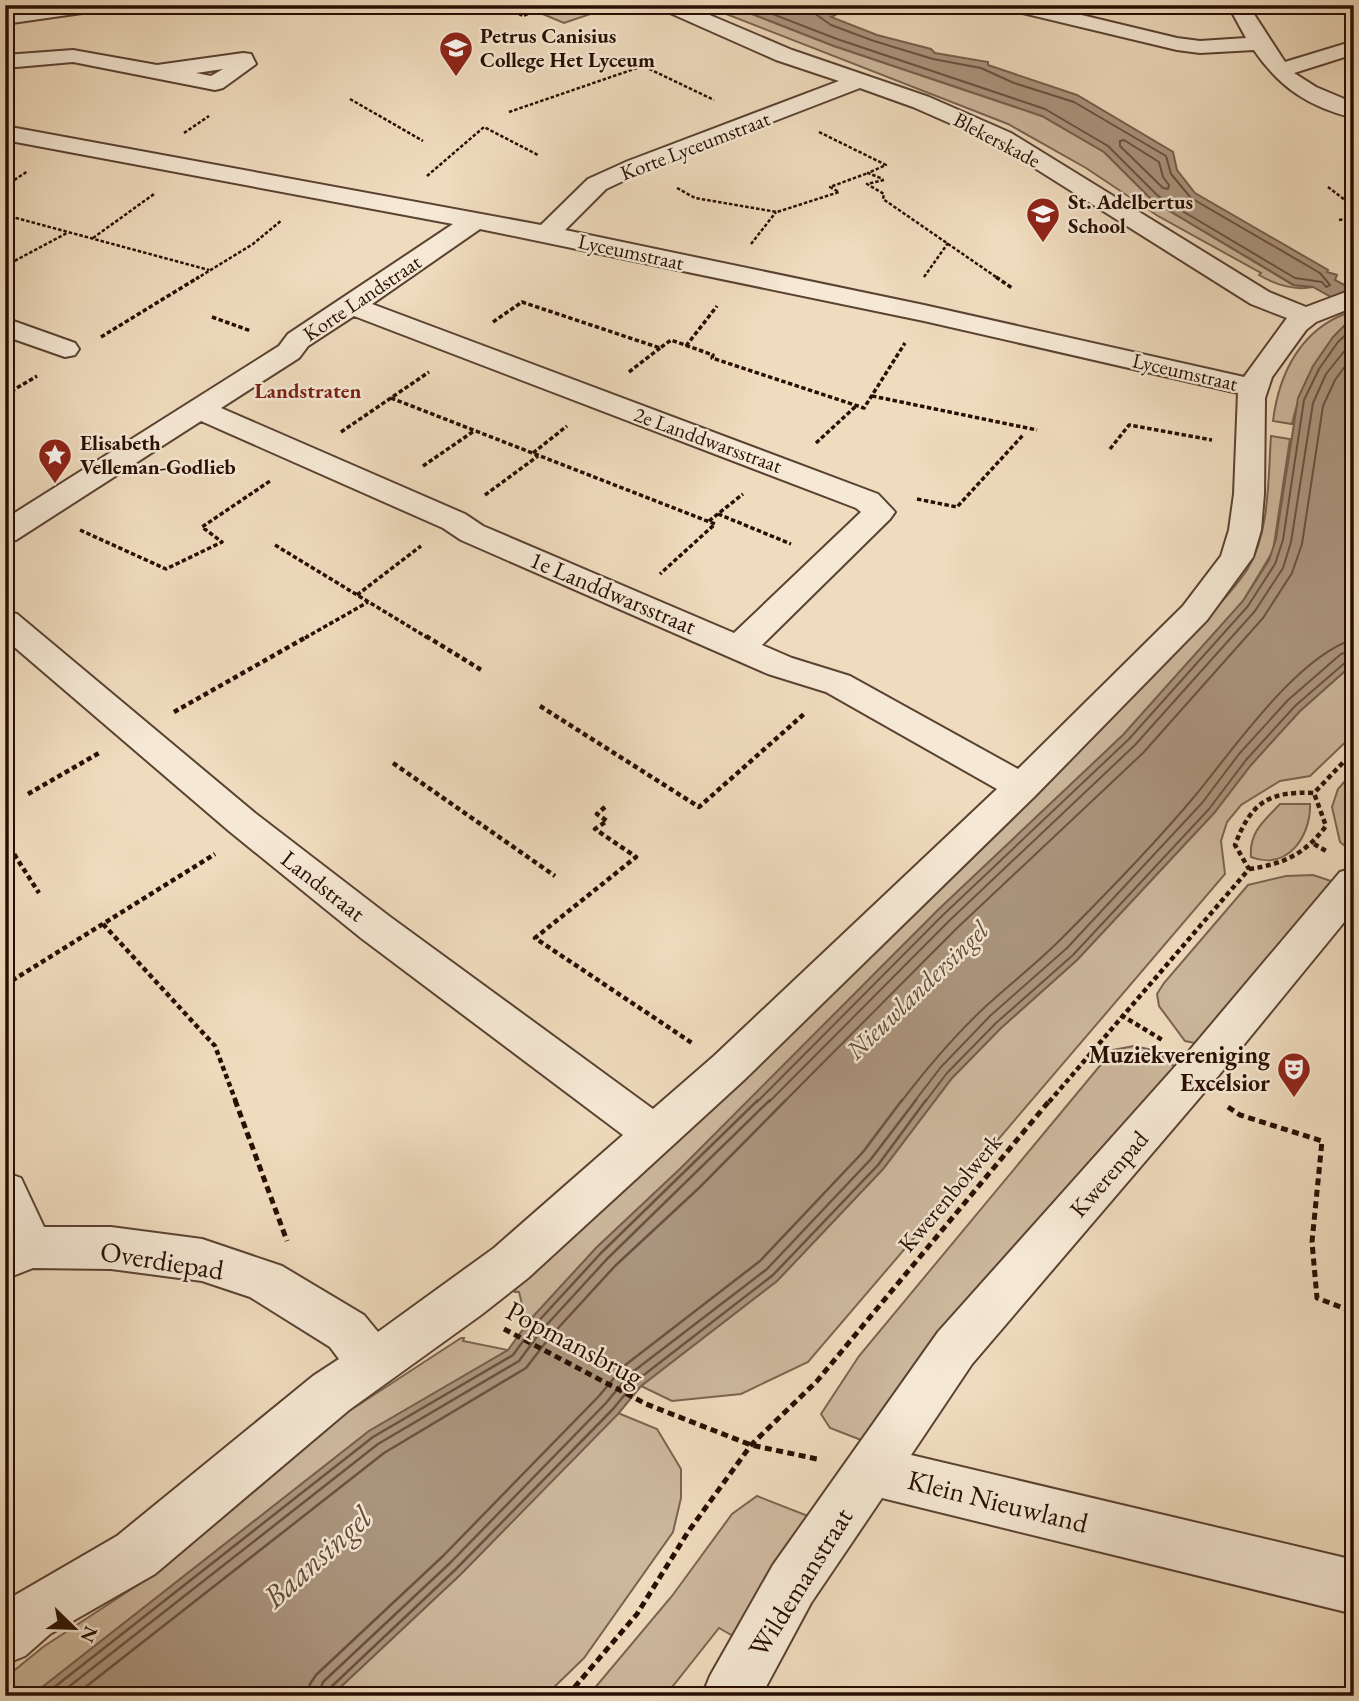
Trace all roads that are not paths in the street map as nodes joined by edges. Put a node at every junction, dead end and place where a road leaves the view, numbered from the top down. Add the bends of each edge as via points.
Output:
1 (96, 5) edge
2 (668, 5) edge
3 (1013, 5) edge
4 (1238, 5) edge
5 (5, 18) edge
6 (1261, 43) junction
7 (1354, 47) edge
8 (5, 62) edge
9 (1282, 70) junction
10 (157, 72) dead end
11 (859, 81) junction
12 (1354, 111) edge
13 (5, 133) edge
14 (473, 222) junction
15 (547, 234) junction
16 (1354, 297) edge
17 (352, 306) junction
18 (1315, 312) junction
19 (5, 326) edge
20 (65, 349) dead end
21 (1254, 387) junction
22 (199, 409) junction
23 (5, 533) edge
24 (5, 621) edge
25 (740, 647) junction
26 (1023, 787) junction
27 (1354, 883) edge
28 (654, 1134) junction
29 (5, 1192) edge
30 (18, 1253) edge
31 (373, 1364) junction
32 (873, 1471) junction
33 (1354, 1587) edge
34 (5, 1636) edge
35 (730, 1696) edge

1 - 5 street
2 - 11 street, Blekerskade via 784,55
3 - 6 street via 1177,44
4 - 6 street
6 - 9 street
7 - 9 street
8 - 10 street via 73,56
9 - 12 street via 1297,86
11 - 15 street, Korte Lyceumstraat via 597,184
11 - 18 street, Blekerskade via 1003,138 1260,298
13 - 14 street, Lyceumstraat
14 - 15 street, Lyceumstraat
14 - 17 street, Korte Landstraat
15 - 21 street, Lyceumstraat
16 - 18 street
17 - 22 street, Korte Landstraat
17 - 25 street, 2e Landdwarsstraat via 867,500 879,512
18 - 21 street via 1296,324
19 - 20 street
21 - 26 street via 1249,494 1237,557 1195,614
22 - 23 street, Korte Landstraat
22 - 25 street, 1e Landdwarsstraat via 472,533
24 - 28 street, Landstraat via 253,831
25 - 26 street, 1e Landdwarsstraat via 780,666 838,684
26 - 28 street via 729,1069
27 - 32 street, Kwerenpad via 1191,1079 955,1348
28 - 31 street via 511,1263 482,1314
29 - 30 street
30 - 31 street, Overdiepad via 111,1248 202,1260 265,1281 347,1331
31 - 34 street via 331,1393 136,1555 31,1615
32 - 33 street, Klein Nieuwland
32 - 35 street, Wildemanstraat via 792,1584

